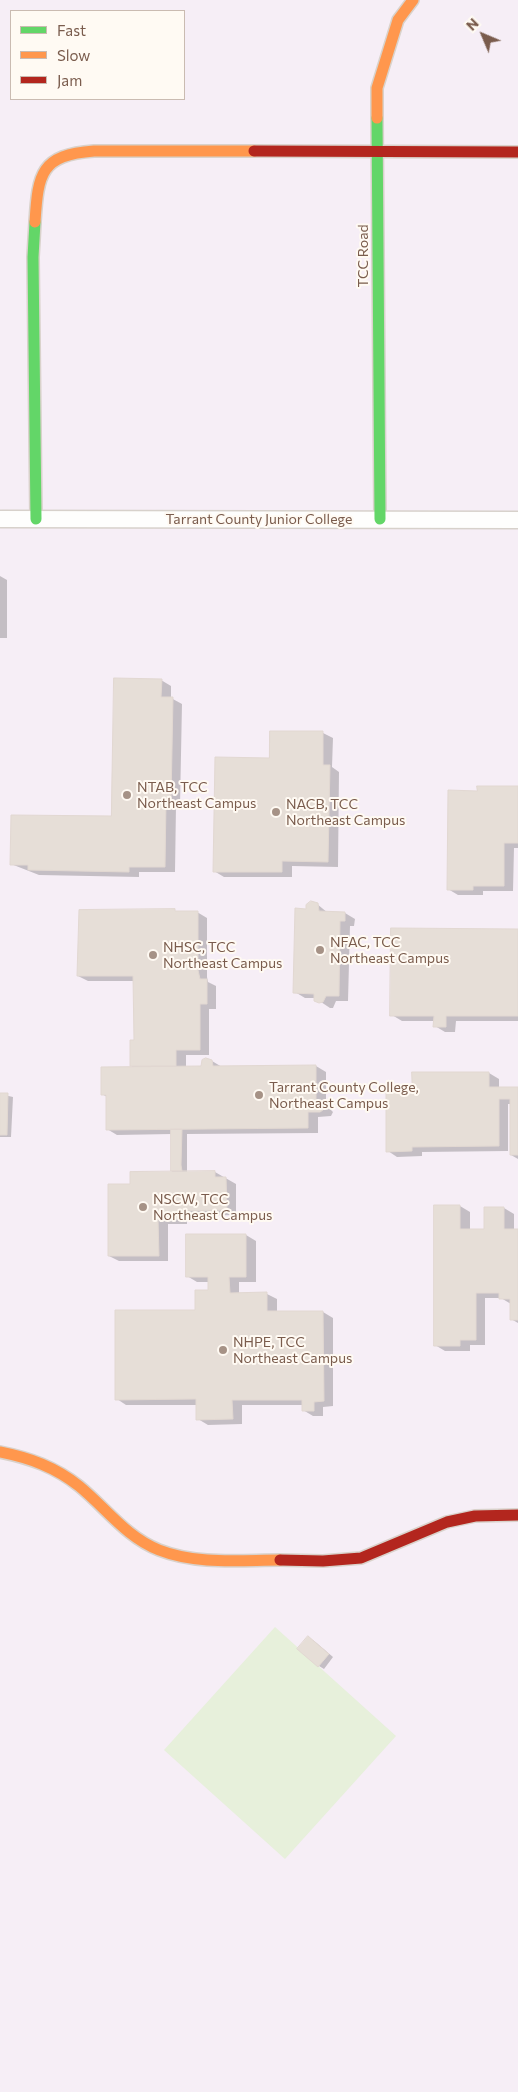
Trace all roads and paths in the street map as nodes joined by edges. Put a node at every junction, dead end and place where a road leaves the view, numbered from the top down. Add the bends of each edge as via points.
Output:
1 (413, 0) edge
2 (378, 152) junction
3 (518, 152) edge
4 (0, 519) edge
5 (36, 519) junction
6 (380, 519) junction
7 (518, 520) edge
8 (0, 1452) edge
9 (518, 1515) edge

1 - 2 street, TCC Road via 398,20 381,70 377,88
2 - 3 street
2 - 5 street via 94,151 68,153 47,166 37,190 33,257
2 - 6 street, TCC Road
4 - 5 street, Tarrant County Junior College
5 - 6 street, Tarrant County Junior College
6 - 7 street, Tarrant County Junior College
8 - 9 street via 27,1457 58,1471 80,1487 128,1533 158,1550 191,1559 347,1560 361,1558 447,1522 475,1516

